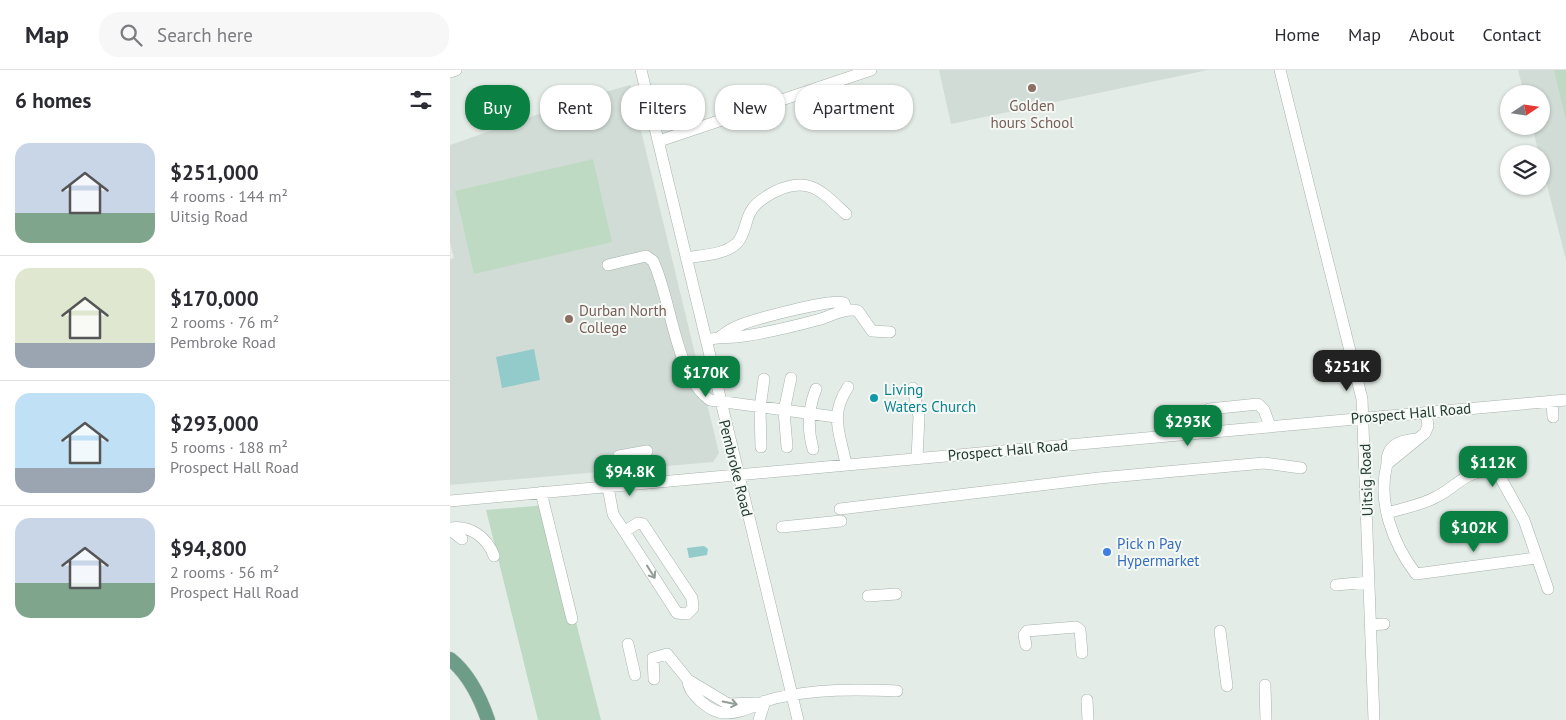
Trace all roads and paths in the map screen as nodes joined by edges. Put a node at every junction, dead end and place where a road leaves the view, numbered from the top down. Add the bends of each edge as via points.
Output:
1 (456, 70) edge
2 (641, 70) edge
3 (871, 70) edge
4 (1280, 70) edge
5 (450, 72) edge
6 (659, 141) junction
7 (846, 214) dead end
8 (686, 258) junction
9 (608, 265) dead end
10 (890, 332) dead end
11 (706, 340) junction
12 (791, 378) dead end
13 (764, 379) dead end
14 (848, 387) dead end
15 (913, 388) dead end
16 (816, 389) dead end
17 (1566, 400) edge
18 (1552, 401) junction
19 (720, 402) junction
20 (760, 408) junction
21 (784, 410) junction
22 (1426, 412) junction
23 (809, 414) junction
24 (1554, 416) dead end
25 (836, 417) junction
26 (1364, 418) junction
27 (1270, 426) junction
28 (1196, 433) junction
29 (787, 447) dead end
30 (761, 448) dead end
31 (813, 449) dead end
32 (647, 451) dead end
33 (917, 458) junction
34 (846, 464) junction
35 (1301, 468) dead end
36 (737, 474) junction
37 (621, 485) junction
38 (608, 487) junction
39 (541, 492) junction
40 (450, 501) edge
41 (1388, 513) junction
42 (782, 527) dead end
43 (450, 529) edge
44 (625, 531) junction
45 (462, 540) dead end
46 (494, 556) dead end
47 (1536, 558) junction
48 (1369, 582) junction
49 (1336, 585) dead end
50 (1548, 588) dead end
51 (896, 594) dead end
52 (868, 596) dead end
53 (572, 619) dead end
54 (1384, 624) dead end
55 (1370, 625) junction
56 (1220, 631) dead end
57 (628, 644) dead end
58 (1026, 645) dead end
59 (1082, 653) dead end
60 (653, 658) junction
61 (450, 659) edge
62 (631, 660) junction
63 (635, 675) dead end
64 (654, 679) dead end
65 (1265, 685) dead end
66 (1227, 686) dead end
67 (897, 691) dead end
68 (792, 695) junction
69 (1087, 700) dead end
70 (761, 702) junction
71 (488, 720) edge
72 (759, 720) edge
73 (798, 720) edge
74 (1088, 720) edge
75 (1266, 720) edge
76 (1374, 720) edge

1 - 5 street
2 - 6 street, Pembroke Road
3 - 6 street
4 - 26 street, Uitsig Road via 1362,399
6 - 8 street, Pembroke Road
7 - 8 street via 812,186 796,184 758,202 732,247
8 - 11 street, Pembroke Road
9 - 19 street via 646,256 653,261 692,378 706,398
10 - 11 street via 872,331 858,311 846,309 835,316 769,331
11 - 19 street, Pembroke Road
12 - 21 street
13 - 20 street
14 - 25 street
15 - 33 street via 919,417
16 - 23 street
17 - 18 street, Prospect Hall Road
18 - 22 street, Prospect Hall Road
18 - 24 street
19 - 20 street
19 - 36 street, Pembroke Road
20 - 21 street
20 - 30 street
21 - 23 street
21 - 29 street
22 - 26 street, Prospect Hall Road
22 - 41 street via 1428,426 1425,433 1387,464
23 - 25 street
23 - 31 street
25 - 34 street
26 - 27 street, Prospect Hall Road
26 - 48 street, Uitsig Road
27 - 28 street, Prospect Hall Road
27 - 28 street via 1258,404 1206,410
28 - 33 street, Prospect Hall Road
32 - 37 street via 619,456
33 - 34 street, Prospect Hall Road
34 - 36 street, Prospect Hall Road
35 - 42 street via 1264,463 1099,478 840,515
36 - 37 street, Prospect Hall Road
36 - 68 street, Pembroke Road
37 - 38 street, Prospect Hall Road
38 - 39 street, Prospect Hall Road
38 - 44 street via 610,506
39 - 40 street, Prospect Hall Road
39 - 53 street
41 - 47 street via 1396,542 1416,574
41 - 47 street via 1436,498 1468,476 1495,474 1504,481 1524,520
43 - 45 street
43 - 46 street via 461,527 474,531
44 -> 44 street via 677,613 687,614 693,608 692,598 643,524
47 - 50 street
48 - 49 street
48 - 55 street, Uitsig Road
51 - 52 street
54 - 55 street
55 - 76 street, Uitsig Road
56 - 66 street
57 - 62 street
58 - 59 street via 1024,635 1027,631 1052,633 1074,626 1079,628
60 - 62 street
60 - 64 street
60 - 70 street via 667,654 706,696 728,704
61 - 71 main road via 476,690
62 - 63 street
65 - 75 street
67 - 68 street via 856,689
68 - 70 street
68 - 73 street, Pembroke Road
69 - 74 street
70 - 72 street

